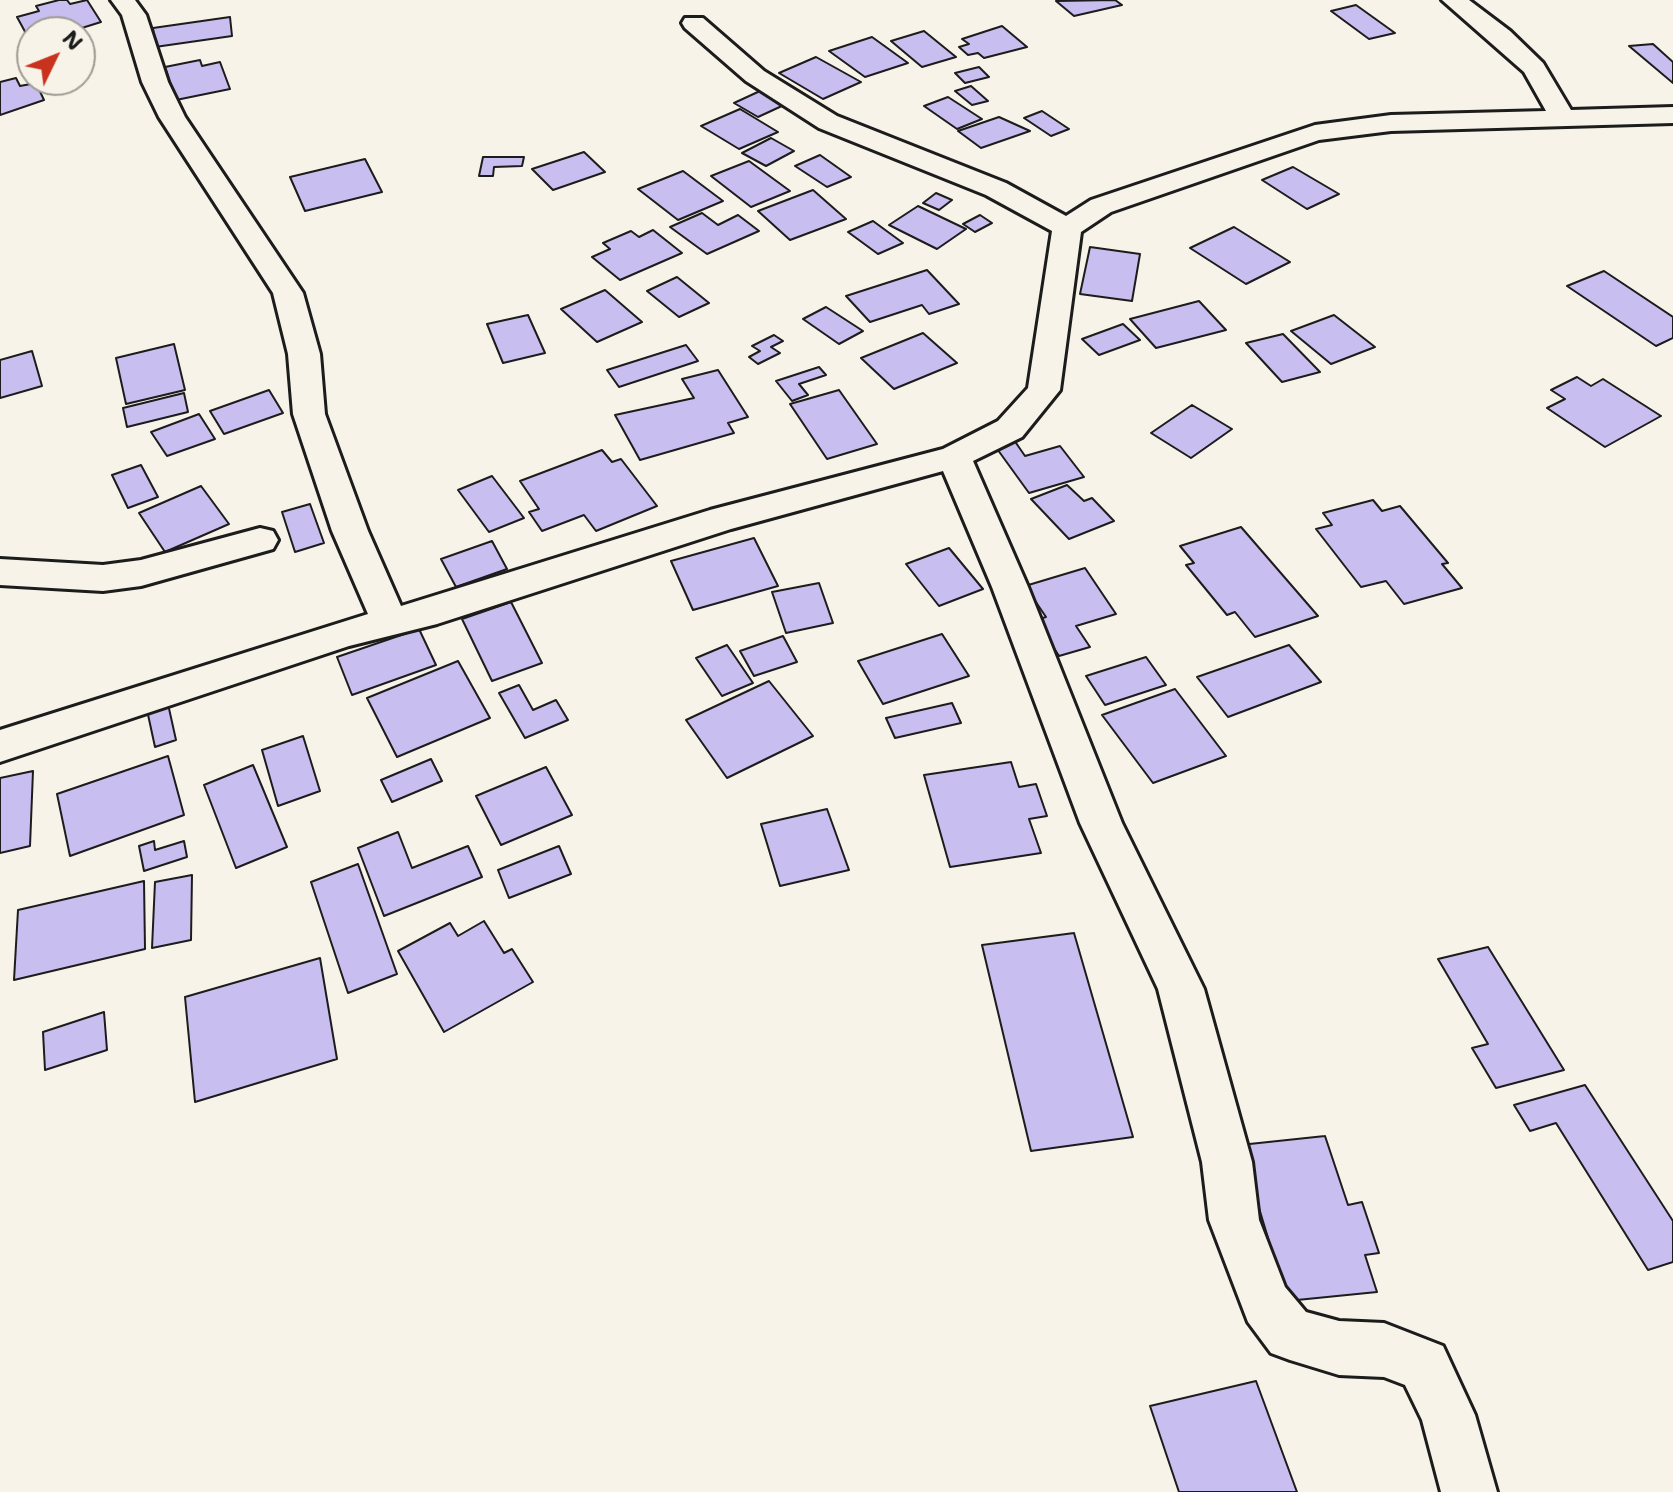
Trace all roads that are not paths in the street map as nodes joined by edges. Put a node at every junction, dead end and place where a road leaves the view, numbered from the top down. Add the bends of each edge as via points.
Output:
1 (123, 0) edge
2 (1454, 0) edge
3 (694, 23) dead end
4 (1673, 115) edge
5 (1564, 120) junction
6 (1067, 228) junction
7 (954, 457) junction
8 (260, 540) dead end
9 (0, 572) edge
10 (390, 622) junction
11 (0, 746) edge
12 (1469, 1492) edge

1 - 10 street via 134,15 172,117 288,293 302,340 309,414 350,531
2 - 5 street via 1534,68
3 - 6 street via 755,76 828,122 996,189
4 - 5 street
5 - 6 street via 1405,122 1315,133 1101,206
6 - 7 street via 1044,390 1010,429
7 - 10 street via 722,519
7 - 12 street via 1101,823 1181,989 1227,1162 1234,1220 1266,1304 1290,1334 1339,1348 1384,1350 1424,1365 1448,1415
8 - 9 street via 141,573 103,578
10 - 11 street

